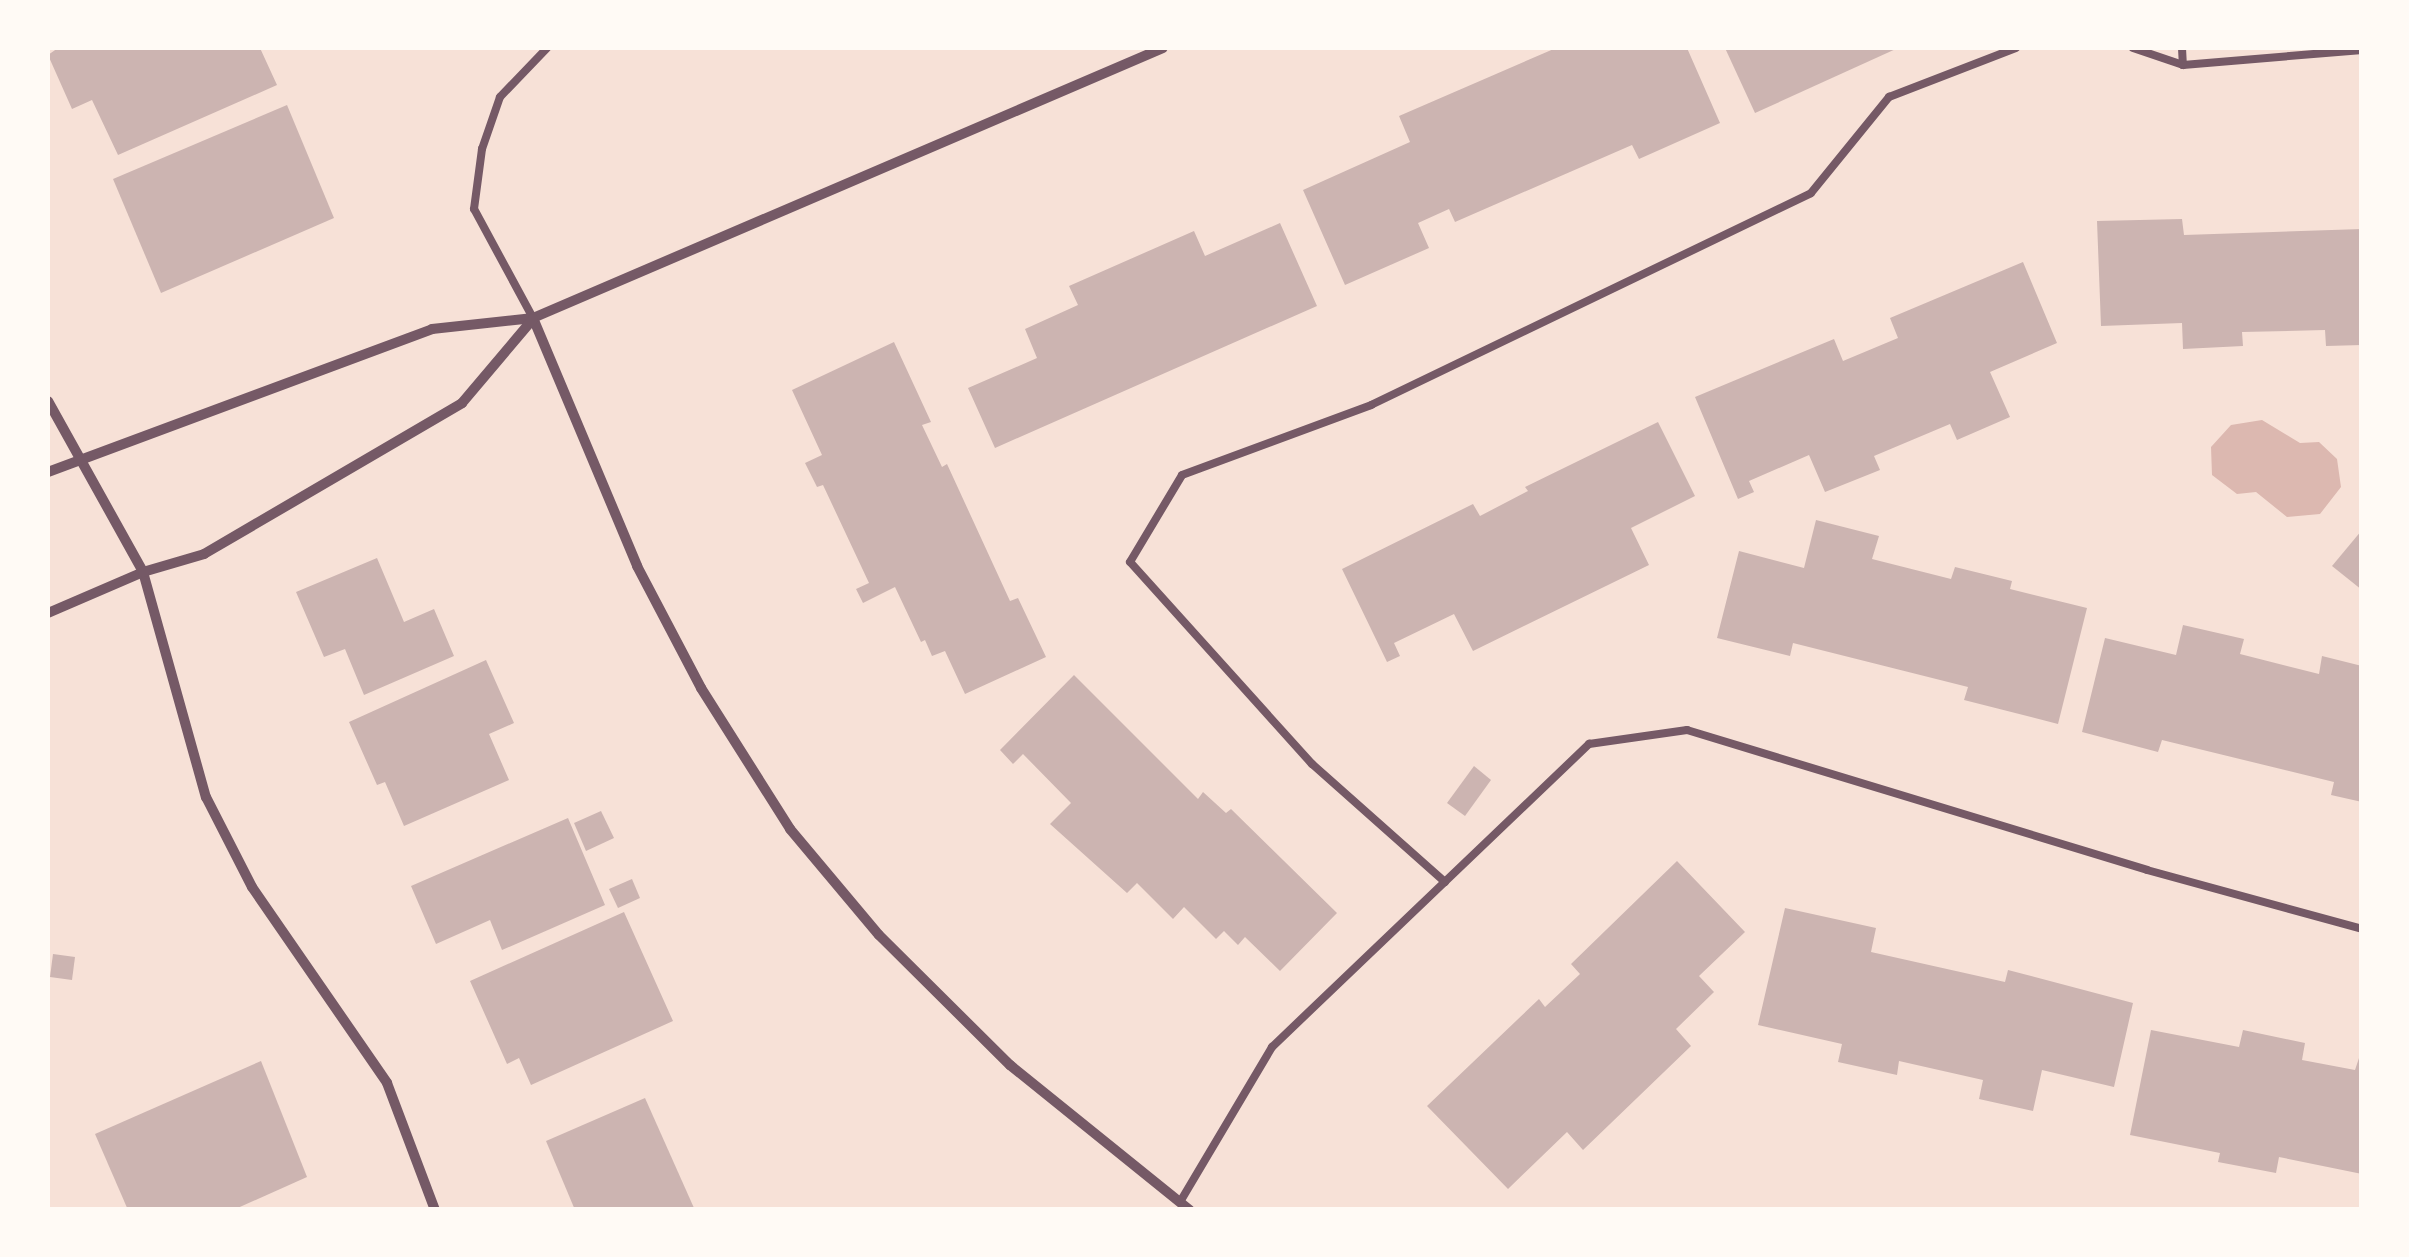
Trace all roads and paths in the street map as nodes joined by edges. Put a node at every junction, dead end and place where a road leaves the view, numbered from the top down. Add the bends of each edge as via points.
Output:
1 (547, 48) edge
2 (1163, 48) edge
3 (2016, 48) edge
4 (2133, 48) edge
5 (2182, 48) edge
6 (2362, 50) edge
7 (2183, 64) junction
8 (534, 318) junction
9 (48, 401) edge
10 (78, 459) junction
11 (48, 472) edge
12 (143, 572) junction
13 (48, 613) edge
14 (1445, 882) junction
15 (2362, 930) edge
16 (1182, 1207) edge
17 (435, 1210) edge

1 - 8 lane via 500,96 482,150 474,209
2 - 8 street
3 - 14 lane via 1888,97 1811,194 1371,405 1182,475 1130,562 1312,764
4 - 7 lane
5 - 7 lane
6 - 7 lane
8 - 10 street via 432,329
8 - 12 street via 462,403 204,554
8 - 16 street via 637,566 701,688 790,829 879,934 1010,1065
9 - 10 street
10 - 11 street
10 - 12 street
12 - 13 street
12 - 17 street via 206,797 252,887 388,1083
14 - 15 lane via 1590,744 1687,730
14 - 16 lane via 1272,1047

